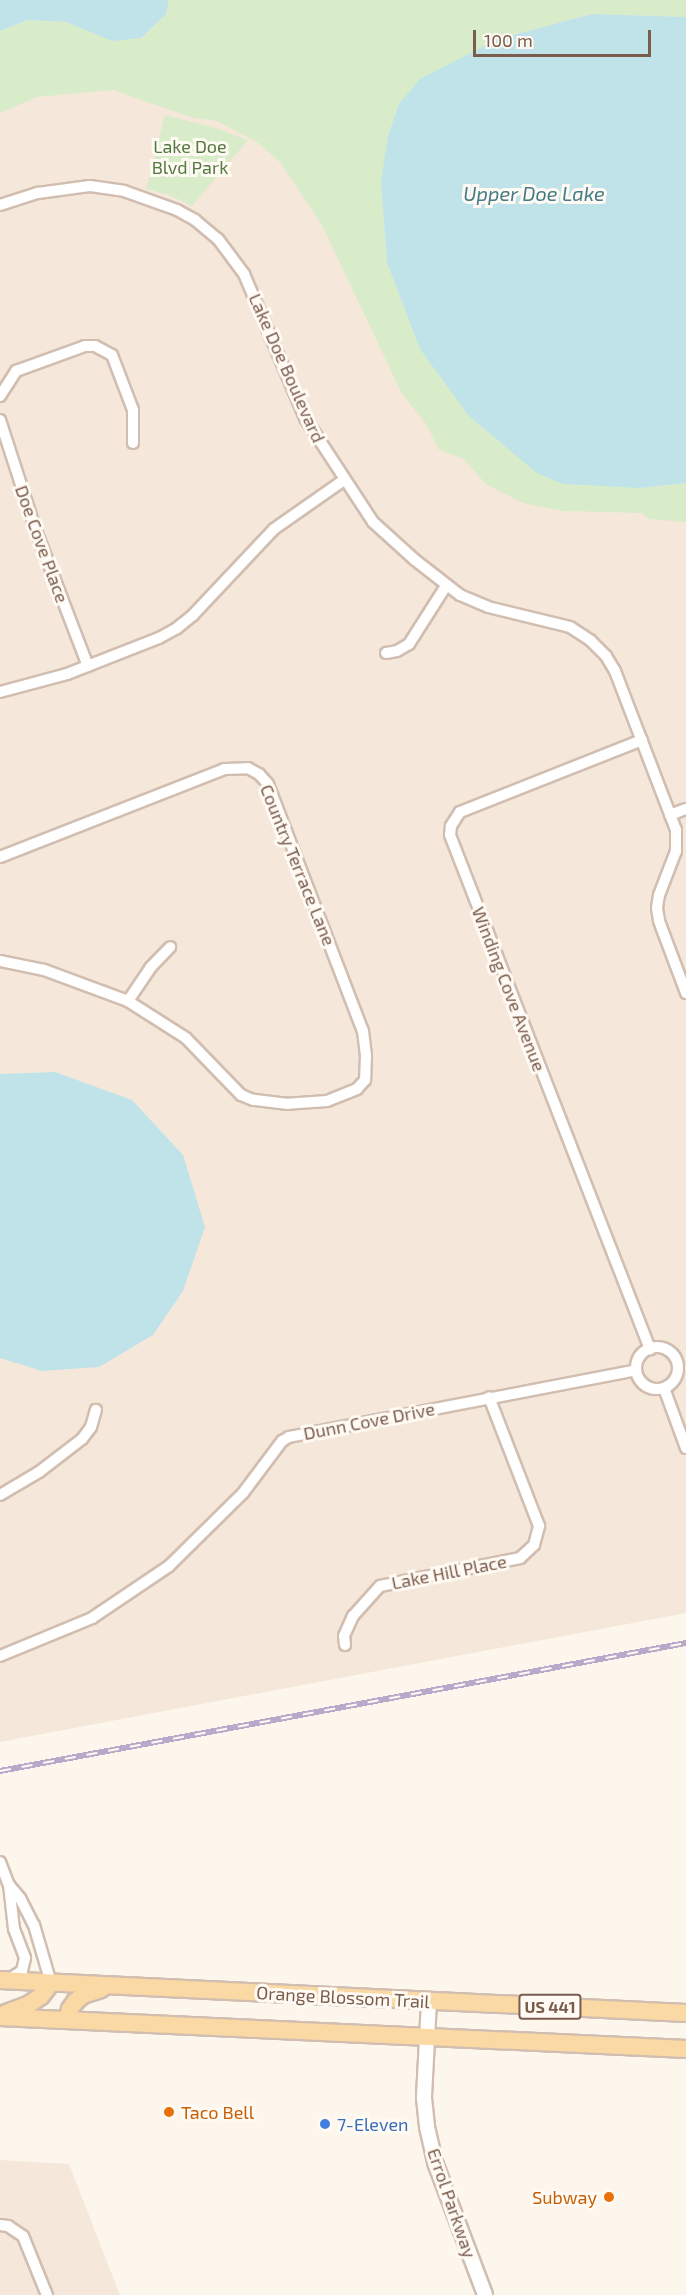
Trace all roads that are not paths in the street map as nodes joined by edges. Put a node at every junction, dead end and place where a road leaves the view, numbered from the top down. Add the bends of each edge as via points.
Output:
1 (0, 205) edge
2 (0, 396) edge
3 (0, 420) edge
4 (133, 443) dead end
5 (344, 480) junction
6 (446, 586) junction
7 (386, 652) dead end
8 (88, 666) junction
9 (0, 692) edge
10 (642, 740) junction
11 (686, 808) edge
12 (670, 814) junction
13 (0, 857) edge
14 (170, 947) dead end
15 (0, 961) edge
16 (686, 993) edge
17 (128, 1001) junction
18 (650, 1349) junction
19 (681, 1363) edge
20 (636, 1370) junction
21 (664, 1388) junction
22 (489, 1397) junction
23 (96, 1410) dead end
24 (686, 1448) edge
25 (0, 1495) edge
26 (345, 1645) dead end
27 (0, 1656) edge
28 (0, 1862) edge
29 (9, 1885) junction
30 (3, 1980) edge
31 (51, 1983) junction
32 (111, 1986) junction
33 (429, 2001) junction
34 (686, 2013) edge
35 (0, 2016) edge
36 (67, 2020) junction
37 (428, 2037) junction
38 (686, 2049) edge
39 (0, 2225) edge
40 (47, 2295) edge
41 (485, 2295) edge

1 - 5 street, Lake Doe Boulevard via 38,193 90,186 124,191 195,220 218,239 244,274 305,418
2 - 4 street via 16,371 85,346 96,346 112,356 132,410
3 - 8 street, Doe Cove Place via 35,528
5 - 6 street, Lake Doe Boulevard via 373,522
5 - 8 street via 274,529 194,615 177,628
6 - 7 street via 409,644
6 - 10 street, Lake Doe Boulevard via 488,607 562,623 590,640 615,671
8 - 9 street
10 - 12 street, Lake Doe Boulevard
10 - 18 street, Winding Cove Avenue via 460,812 451,825 450,835
11 - 12 street
12 - 16 street, Lake Doe Boulevard via 676,830 676,851 657,908
13 - 17 street, Country Terrace Lane via 224,768 248,768 268,784 363,1031 366,1063 362,1085 318,1102 253,1100 241,1095 186,1038
14 - 17 street
15 - 17 street via 44,970
18 - 19 street via 663,1349
18 - 20 street via 639,1357
19 - 21 street via 674,1381
20 - 21 street via 646,1386
20 - 22 street, Dunn Cove Drive
21 - 24 street
22 - 26 street, Lake Hill Place via 539,1526 534,1545 520,1558 380,1586 353,1616 344,1635
22 - 27 street, Dunn Cove Drive via 289,1437 243,1493 169,1566 92,1618
23 - 25 street via 92,1427 82,1439 39,1472
28 - 29 street
29 - 30 street via 12,1919 26,1966 16,1977
29 - 31 street via 34,1925
30 - 31 main road, Orange Blossom Trail / US 441
31 - 32 main road, Orange Blossom Trail / US 441
31 - 35 main road via 28,2005
32 - 33 main road, Orange Blossom Trail / US 441
32 - 36 main road via 83,1995 70,2009
33 - 34 main road, Orange Blossom Trail / US 441
33 - 37 street, Errol Parkway
35 - 36 main road, Orange Blossom Trail / US 441
36 - 37 main road, Orange Blossom Trail / US 441
37 - 38 main road, Orange Blossom Trail / US 441
37 - 41 street, Errol Parkway via 424,2098 427,2127 436,2165
39 - 40 street via 23,2236

